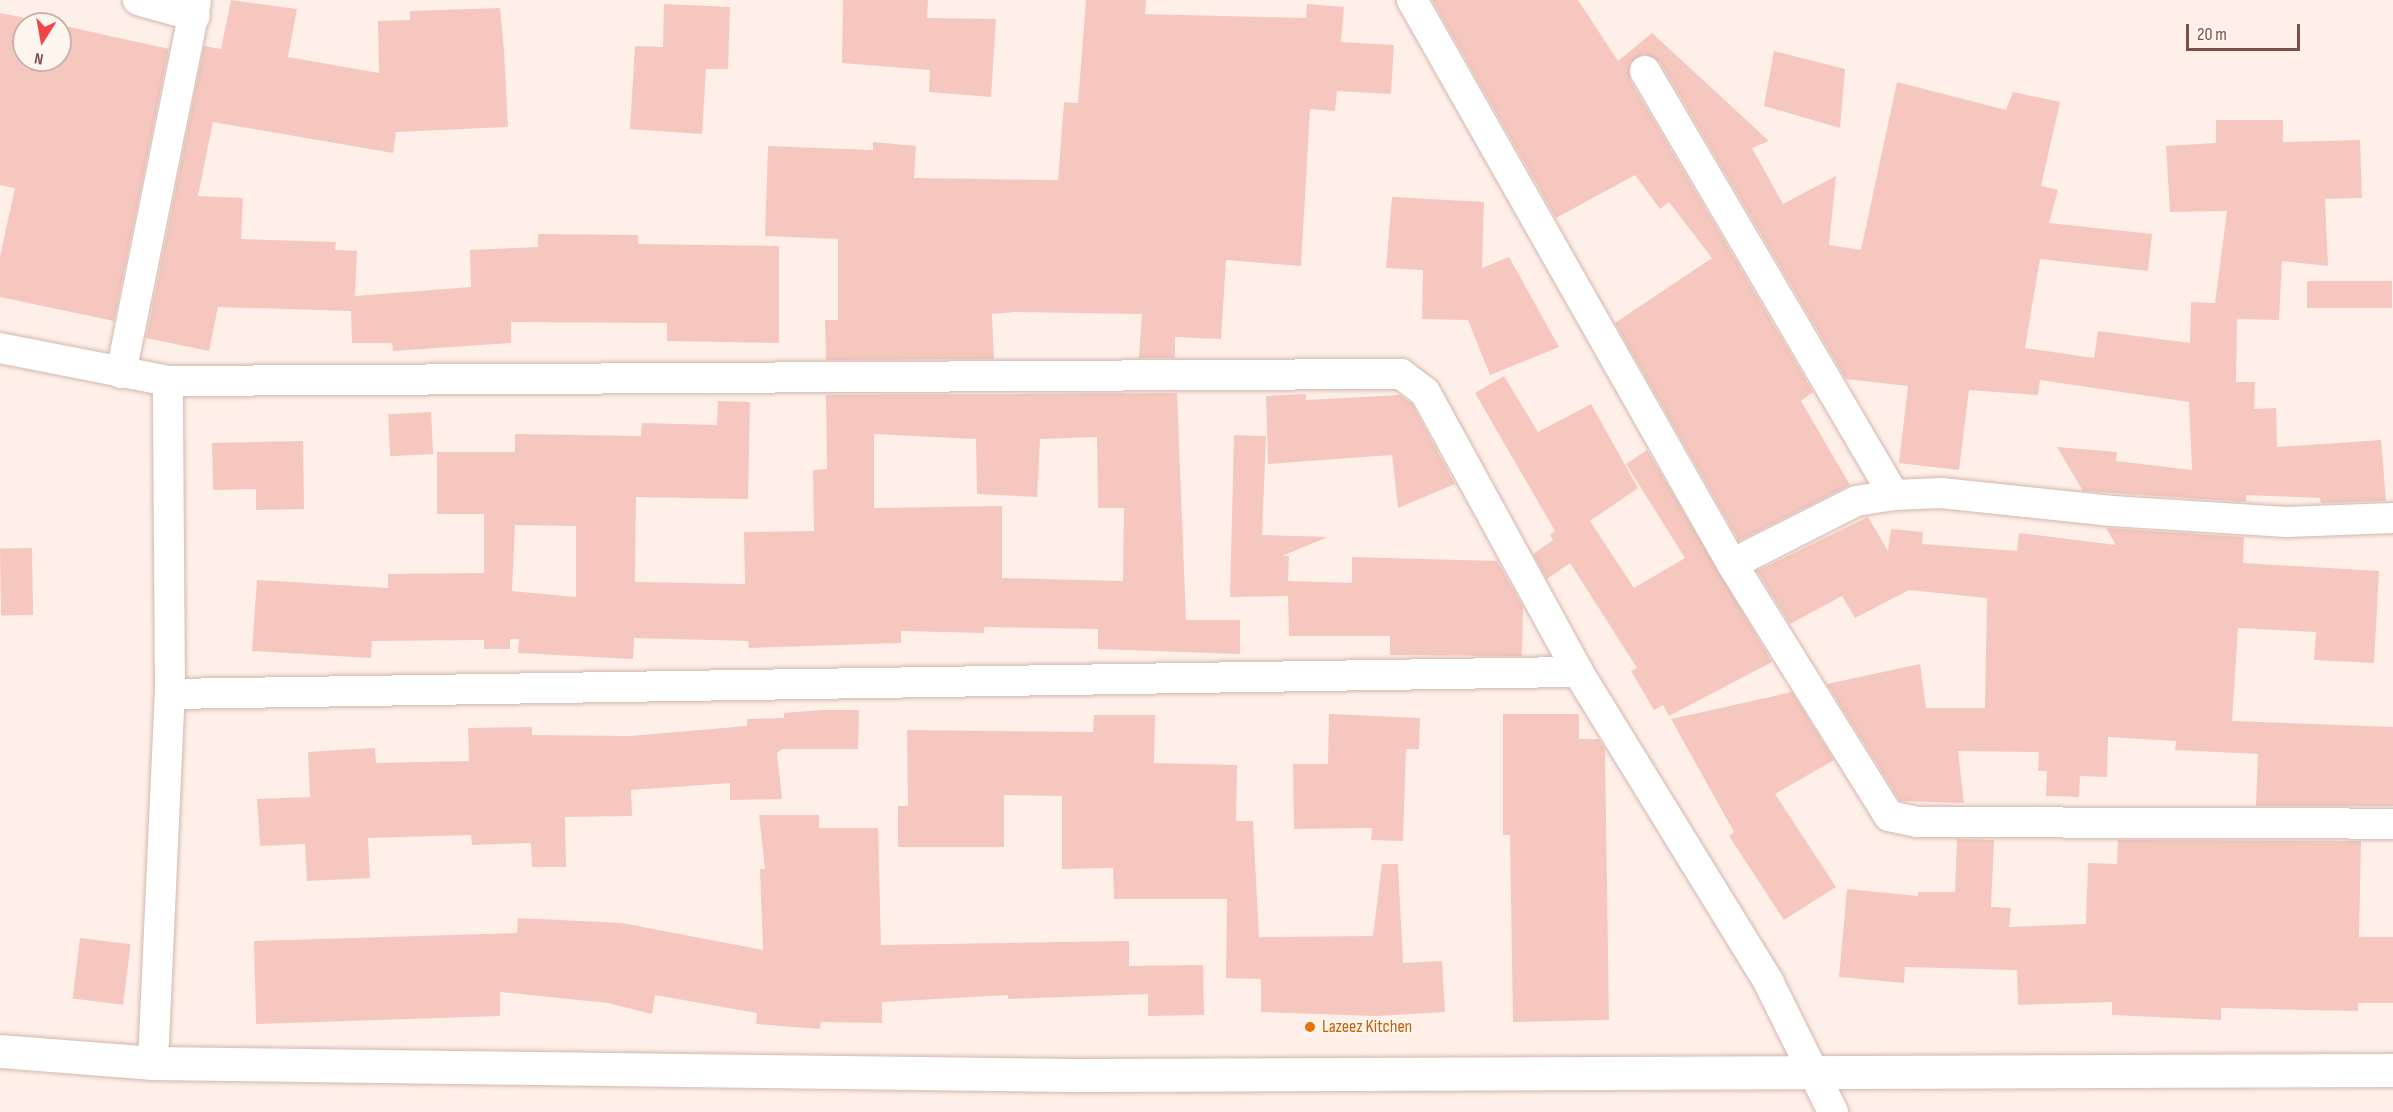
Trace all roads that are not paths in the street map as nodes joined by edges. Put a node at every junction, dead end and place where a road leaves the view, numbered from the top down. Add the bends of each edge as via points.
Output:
1 (138, 0) edge
2 (1412, 0) edge
3 (195, 8) edge
4 (1645, 71) dead end
5 (0, 348) edge
6 (120, 373) junction
7 (168, 381) junction
8 (1894, 495) junction
9 (2393, 518) edge
10 (1732, 564) junction
11 (1578, 672) junction
12 (170, 694) junction
13 (2393, 824) edge
14 (0, 1051) edge
15 (153, 1063) junction
16 (2393, 1070) edge
17 (1815, 1073) junction
18 (1833, 1112) edge

1 - 3 street
2 - 10 street
3 - 6 street
4 - 8 street
5 - 6 street
6 - 7 street
7 - 11 street via 1401,374 1425,393
7 - 12 street
8 - 9 street via 1941,493 2112,511 2287,522
8 - 10 street via 1856,501
10 - 13 street via 1889,816 1917,822
11 - 12 street
11 - 17 street via 1769,983
12 - 15 street
14 - 15 street
15 - 17 street via 1074,1075
16 - 17 street
17 - 18 street

